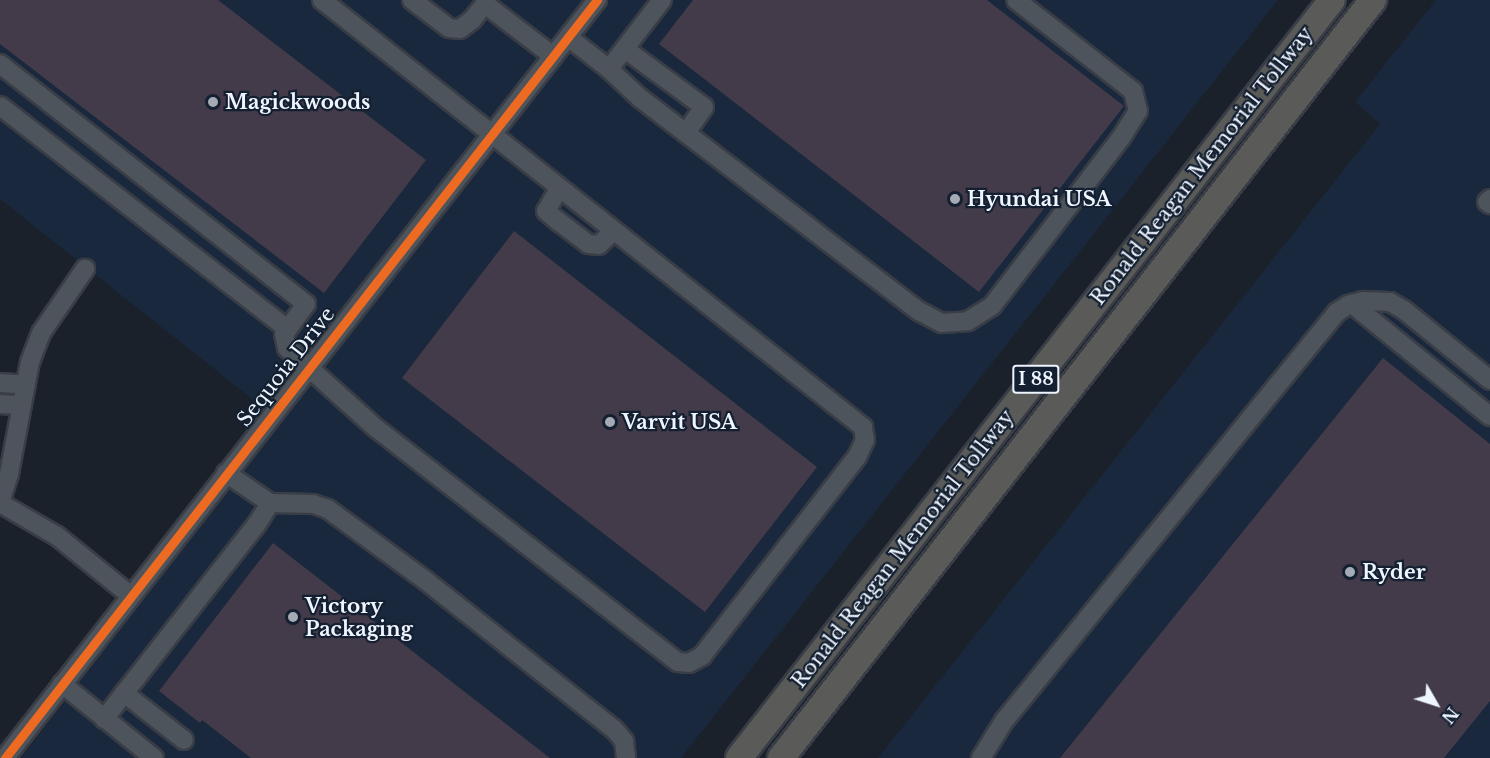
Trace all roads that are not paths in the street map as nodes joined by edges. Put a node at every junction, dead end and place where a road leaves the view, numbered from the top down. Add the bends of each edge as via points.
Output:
1 (322, 0) edge
2 (411, 0) edge
3 (597, 0) edge
4 (662, 0) edge
5 (1016, 0) edge
6 (1332, 0) edge
7 (1373, 0) edge
8 (487, 2) edge
9 (568, 37) junction
10 (625, 49) junction
11 (553, 56) junction
12 (0, 64) edge
13 (609, 69) junction
14 (0, 106) edge
15 (68, 118) junction
16 (492, 133) junction
17 (686, 133) junction
18 (49, 144) junction
19 (559, 188) junction
20 (186, 209) junction
21 (613, 231) junction
22 (166, 235) junction
23 (85, 268) dead end
24 (1352, 304) junction
25 (286, 329) junction
26 (309, 367) junction
27 (1490, 380) edge
28 (0, 383) edge
29 (26, 385) junction
30 (0, 404) edge
31 (22, 405) junction
32 (1490, 416) edge
33 (226, 473) junction
34 (0, 503) edge
35 (270, 503) junction
36 (131, 596) junction
37 (62, 684) junction
38 (124, 693) junction
39 (104, 719) junction
40 (184, 740) dead end
41 (5, 758) edge
42 (154, 758) edge
43 (626, 758) edge
44 (739, 758) edge
45 (781, 758) edge
46 (981, 758) edge

1 - 16 street
2 - 8 street via 449,28 460,28 472,20
3 - 9 street, Sequoia Drive
4 - 10 street
5 - 17 street via 1133,91 1138,111 992,306 969,321 942,323 919,311
6 - 44 highway, Ronald Reagan Memorial Tollway / I 88
7 - 45 highway, Ronald Reagan Memorial Tollway / I 88
8 - 11 street
9 - 11 street, Sequoia Drive
9 - 13 street
10 - 13 street
10 - 17 street via 704,107
11 - 16 street, Sequoia Drive
12 - 15 street
13 - 17 street
14 - 18 street
15 - 18 street
15 - 20 street
16 - 19 street
16 - 26 street, Sequoia Drive
18 - 22 street
19 - 21 street
19 - 21 street via 546,211 558,221 588,244 599,245
20 - 22 street
20 - 25 street via 306,304
21 - 26 street via 863,427 865,440 857,457 702,656 689,663 678,662 667,654 444,481 376,428
22 - 25 street
23 - 29 street via 41,333
24 - 27 street via 1390,302
24 - 32 street
24 - 46 street via 1337,312 1004,721
25 - 26 street via 287,348
26 - 33 street, Sequoia Drive
28 - 29 street
29 - 31 street
30 - 31 street
31 - 34 street
33 - 35 street
33 - 36 street, Sequoia Drive
34 - 36 street via 57,536
35 - 38 street
35 - 43 street via 313,504 328,509 614,729 624,741
36 - 37 street, Sequoia Drive
37 - 39 street
37 - 41 street, Sequoia Drive
38 - 39 street
38 - 40 street
39 - 42 street

